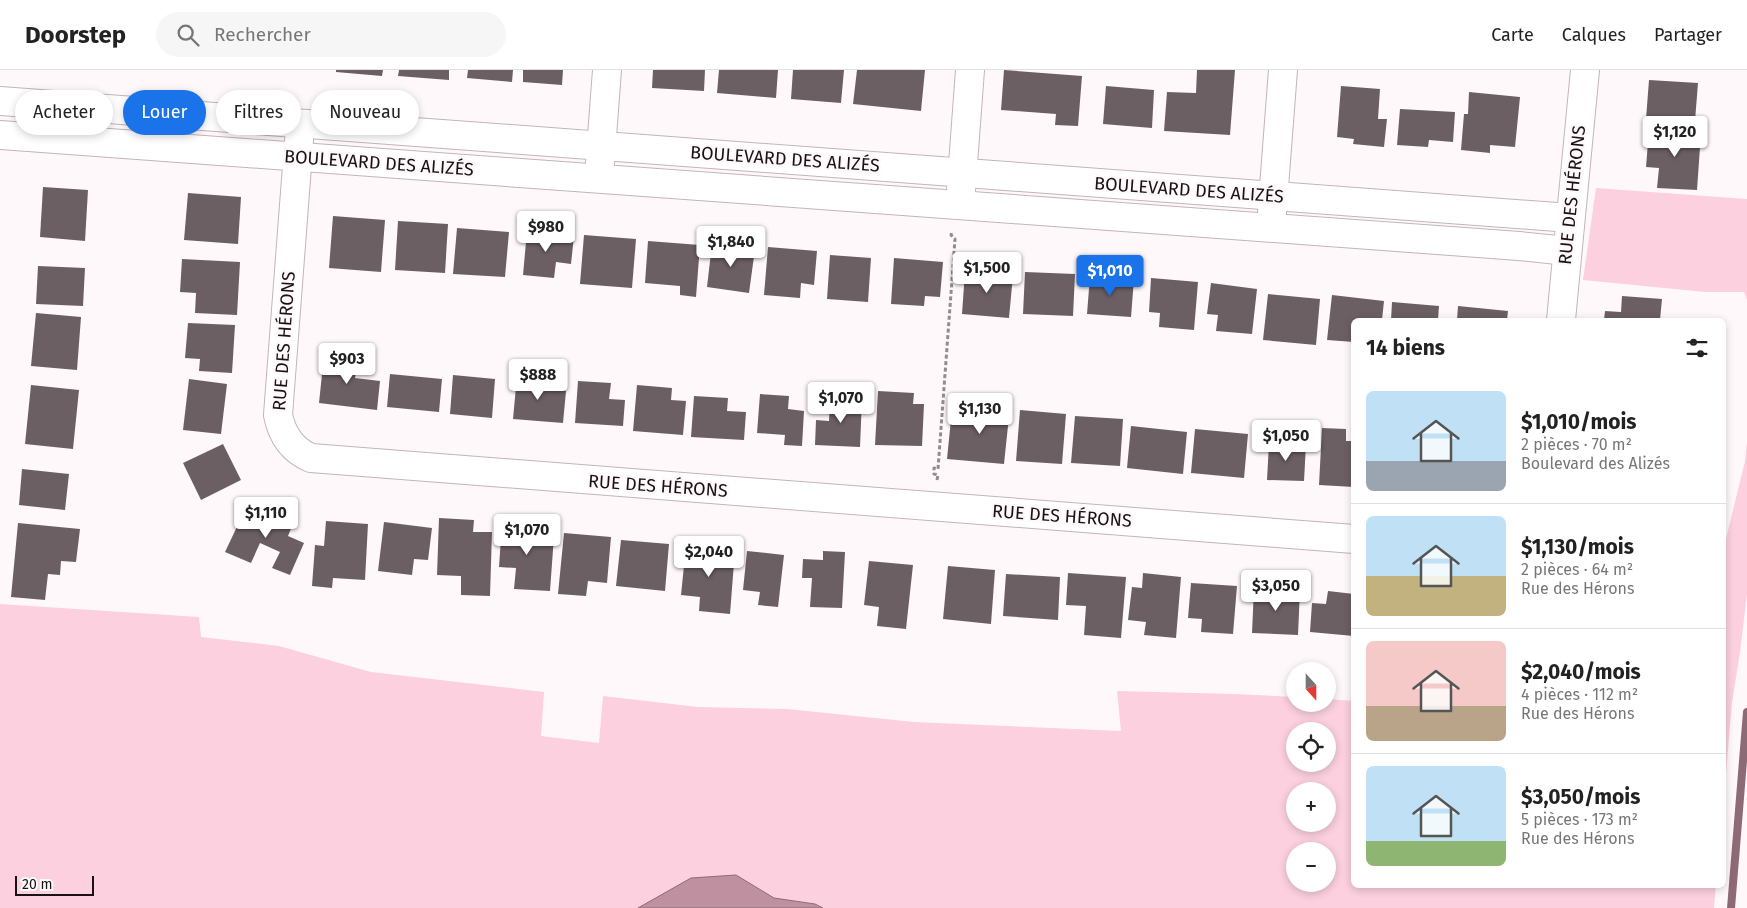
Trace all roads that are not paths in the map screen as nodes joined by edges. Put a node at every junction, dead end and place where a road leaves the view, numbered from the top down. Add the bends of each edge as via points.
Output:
1 (607, 70) edge
2 (970, 70) edge
3 (1283, 70) edge
4 (1585, 70) edge
5 (0, 101) edge
6 (216, 118) edge
7 (301, 124) edge
8 (0, 135) edge
9 (299, 135) edge
10 (602, 145) junction
11 (298, 157) junction
12 (963, 173) junction
13 (599, 178) junction
14 (1274, 196) junction
15 (956, 215) junction
16 (1570, 218) junction
17 (1271, 228) junction
18 (1567, 251) junction
19 (1561, 318) edge
20 (1351, 539) edge

1 - 10 street
2 - 12 street
3 - 14 street
4 - 16 street, RUE DES HÉRONS
5 - 6 street, BOULEVARD DES ALIZÉS
7 - 10 street, BOULEVARD DES ALIZÉS
8 - 11 street, BOULEVARD DES ALIZÉS
9 - 11 street, RUE DES HÉRONS
10 - 12 street, BOULEVARD DES ALIZÉS
10 - 13 street
11 - 13 street, BOULEVARD DES ALIZÉS
11 - 20 street, RUE DES HÉRONS via 278,415 285,437 302,455
12 - 14 street, BOULEVARD DES ALIZÉS
12 - 15 street
13 - 15 street, BOULEVARD DES ALIZÉS
14 - 16 street, BOULEVARD DES ALIZÉS
14 - 17 street
15 - 17 street, BOULEVARD DES ALIZÉS
16 - 18 street, RUE DES HÉRONS
17 - 18 street, BOULEVARD DES ALIZÉS
18 - 19 street, RUE DES HÉRONS

